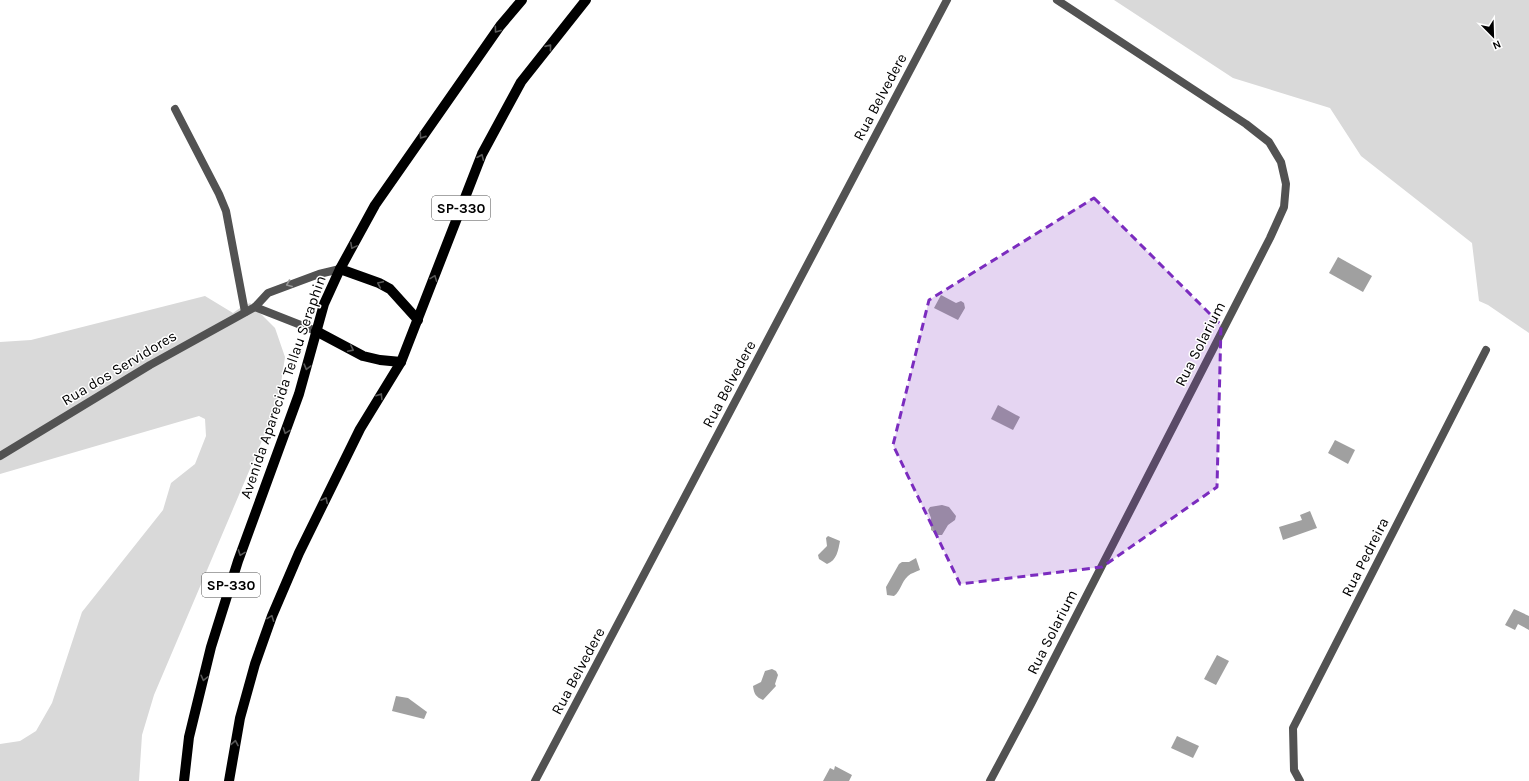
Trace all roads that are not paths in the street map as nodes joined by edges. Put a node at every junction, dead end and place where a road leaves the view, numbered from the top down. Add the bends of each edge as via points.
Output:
1 (522, 0) edge
2 (586, 0) edge
3 (947, 0) edge
4 (1057, 0) edge
5 (175, 109) dead end
6 (340, 269) junction
7 (255, 307) junction
8 (245, 312) junction
9 (418, 320) junction
10 (316, 331) junction
11 (1486, 350) dead end
12 (401, 362) junction
13 (0, 456) edge
14 (184, 781) edge
15 (229, 781) edge
16 (536, 781) edge
17 (990, 781) edge
18 (1300, 781) edge

1 -> 6 main road, Avenida Aparecida Tellau Seraphin / SP-330 via 500,26 375,204
9 -> 2 main road, SP-330 via 482,154 520,82
3 - 16 street, Rua Belvedere
4 - 17 street, Rua Solarium via 1246,124 1269,142 1281,162 1286,184 1284,207 1263,253
5 - 8 street via 226,211
6 -> 7 street, Rua dos Servidores via 268,293
9 -> 6 main road via 390,289
6 - 10 main road, Avenida Aparecida Tellau Seraphin / SP-330 via 324,304
7 - 8 street, Rua dos Servidores
7 - 10 street
8 - 13 street, Rua dos Servidores via 150,364
9 - 12 main road, SP-330
10 -> 12 main road via 363,356
10 -> 14 main road, Avenida Aparecida Tellau Seraphin / SP-330 via 299,394 238,561 212,646 189,737
11 - 18 street, Rua Pedreira via 1293,728 1294,770
15 -> 12 main road, SP-330 via 240,718 272,616 299,553 360,429

